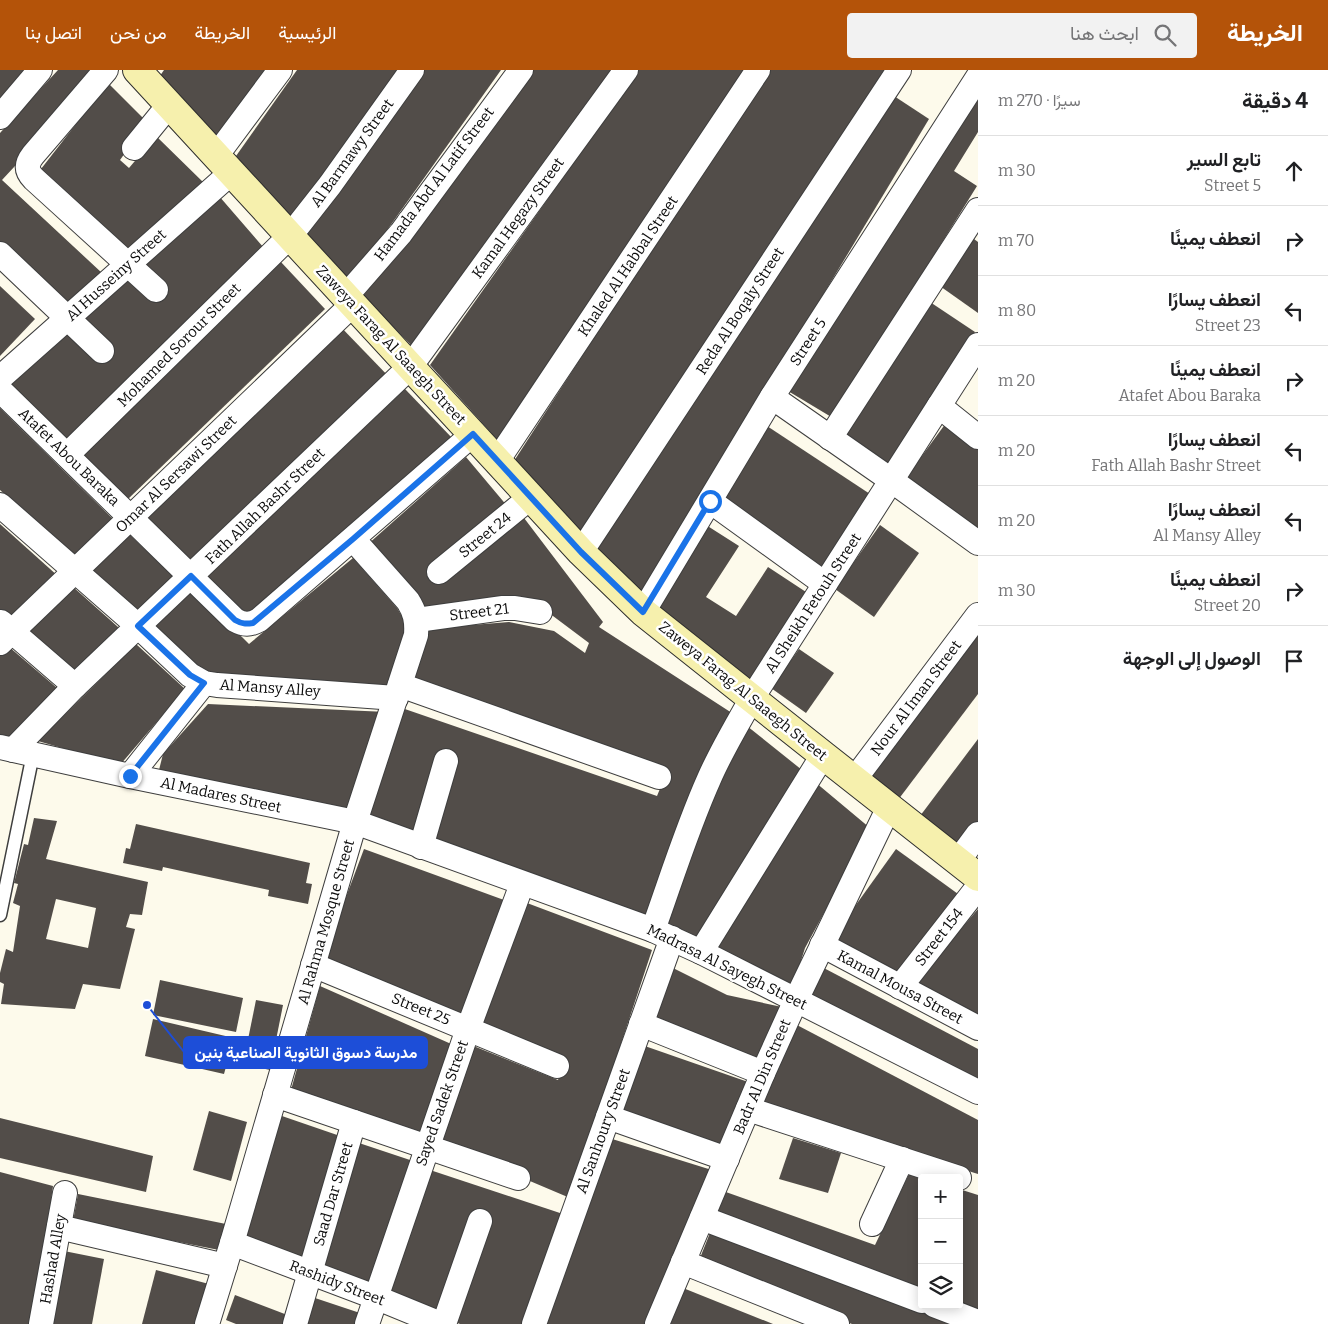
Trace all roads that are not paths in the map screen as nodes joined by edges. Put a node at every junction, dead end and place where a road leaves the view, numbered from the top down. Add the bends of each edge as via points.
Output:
1 (40, 70) edge
2 (106, 70) edge
3 (280, 70) edge
4 (412, 70) edge
5 (521, 70) edge
6 (626, 70) edge
7 (758, 70) edge
8 (899, 70) edge
9 (144, 73) edge
10 (978, 77) edge
11 (169, 105) junction
12 (0, 117) edge
13 (134, 148) dead end
14 (224, 164) junction
15 (978, 210) edge
16 (290, 236) junction
17 (0, 254) edge
18 (128, 264) junction
19 (156, 290) dead end
20 (349, 300) junction
21 (67, 318) junction
22 (102, 351) dead end
23 (975, 356) edge
24 (410, 366) junction
25 (0, 378) edge
26 (0, 390) edge
27 (772, 397) junction
28 (939, 406) junction
29 (473, 434) junction
30 (978, 437) edge
31 (830, 438) junction
32 (67, 455) junction
33 (497, 461) junction
34 (892, 480) junction
35 (531, 498) junction
36 (710, 501) junction
37 (0, 504) edge
38 (131, 518) junction
39 (353, 539) junction
40 (978, 543) edge
41 (581, 552) junction
42 (75, 571) junction
43 (439, 572) dead end
44 (191, 576) junction
45 (825, 584) junction
46 (540, 612) dead end
47 (643, 612) junction
48 (978, 616) edge
49 (416, 620) junction
50 (138, 626) junction
51 (4, 632) edge
52 (204, 683) junction
53 (75, 686) junction
54 (398, 691) junction
55 (752, 698) junction
56 (15, 750) edge
57 (823, 755) junction
58 (446, 761) dead end
59 (130, 776) junction
60 (659, 777) dead end
61 (854, 780) junction
62 (888, 807) junction
63 (355, 822) junction
64 (978, 834) edge
65 (421, 847) junction
66 (968, 869) edge
67 (522, 884) junction
68 (978, 887) edge
69 (0, 915) edge
70 (662, 934) junction
71 (822, 945) junction
72 (701, 952) junction
73 (313, 965) junction
74 (900, 987) junction
75 (796, 1000) junction
76 (641, 1024) junction
77 (978, 1028) edge
78 (468, 1029) junction
79 (557, 1066) dead end
80 (763, 1073) junction
81 (978, 1092) edge
82 (275, 1095) junction
83 (748, 1109) junction
84 (608, 1117) junction
85 (354, 1122) junction
86 (427, 1147) junction
87 (727, 1159) junction
88 (902, 1159) junction
89 (947, 1174) edge
90 (518, 1178) dead end
91 (963, 1179) edge
92 (978, 1184) edge
93 (65, 1194) dead end
94 (702, 1218) junction
95 (480, 1221) dead end
96 (872, 1224) dead end
97 (59, 1227) junction
98 (232, 1243) junction
99 (683, 1262) junction
100 (225, 1266) junction
101 (310, 1272) junction
102 (375, 1297) junction
103 (918, 1299) edge
104 (944, 1309) edge
105 (978, 1322) edge
106 (42, 1324) edge
107 (207, 1324) edge
108 (295, 1324) edge
109 (367, 1324) edge
110 (443, 1324) edge
111 (534, 1324) edge
112 (657, 1324) edge
113 (837, 1324) edge

1 - 12 street
2 - 18 street via 32,155 27,167 34,179
3 - 14 street, Al Husseiny Street
4 - 16 street, Al Barmawy Street
5 - 20 street, Hamada Abd Al Latif Street
6 - 24 street, Kamal Hegazy Street
7 - 33 street, Khaled Al Habbal Street
8 - 41 street, Reda Al Boqaly Street
9 - 11 street, Zaweya Farag Al Saaegh Street
10 - 27 street, Street 5
11 - 13 street
11 - 14 street, Zaweya Farag Al Saaegh Street
14 - 16 street, Zaweya Farag Al Saaegh Street
14 - 18 street, Al Husseiny Street
15 - 31 street
16 - 20 street, Zaweya Farag Al Saaegh Street
16 - 32 street, Mohamed Sorour Street
17 - 21 street
18 - 19 street
18 - 21 street, Al Husseiny Street
20 - 24 street, Zaweya Farag Al Saaegh Street
20 - 38 street, Omar Al Sersawi Street
21 - 22 street
21 - 25 street, Al Husseiny Street
23 - 28 street, Al Sheikh Fetouh Street
24 - 29 street, Zaweya Farag Al Saaegh Street
24 - 44 street, Fath Allah Bashr Street
26 - 32 street, Atafet Abou Baraka
27 - 31 street
27 - 36 street, Street 5
28 - 30 street
28 - 34 street, Al Sheikh Fetouh Street
29 - 33 street, Zaweya Farag Al Saaegh Street
29 - 39 street
31 - 34 street
32 - 38 street, Atafet Abou Baraka
33 - 35 street, Zaweya Farag Al Saaegh Street
34 - 40 street
34 - 45 street, Al Sheikh Fetouh Street
35 - 41 street, Zaweya Farag Al Saaegh Street
35 - 43 street, Street 24
36 - 45 street
36 - 47 street, Street 5
37 - 42 street, Al Mansy Alley
38 - 42 street, Omar Al Sersawi Street
38 - 44 street, Atafet Abou Baraka
39 - 44 street, Atafet Abou Baraka via 253,623 241,624 235,620
39 - 49 street via 408,601
41 - 47 street, Zaweya Farag Al Saaegh Street
42 - 50 street, Al Mansy Alley
42 - 51 street, Omar Al Sersawi Street
44 - 50 street, Fath Allah Bashr Street
45 - 55 street, Al Sheikh Fetouh Street
46 - 49 street, Street 21 via 502,608
47 - 55 street, Zaweya Farag Al Saaegh Street
48 - 61 street, Nour Al Iman Street
49 - 54 street, Al Rahma Mosque Street via 416,635
50 - 52 street, Al Mansy Alley via 190,675
50 - 53 street, Fath Allah Bashr Street
51 - 53 street
52 - 54 street, Al Mansy Alley
52 - 59 street
53 - 56 street, Fath Allah Bashr Street
54 - 60 street, Al Mansy Alley
54 - 63 street, Al Rahma Mosque Street
55 - 57 street, Zaweya Farag Al Saaegh Street
55 - 70 street, Al Sheikh Fetouh Street via 729,738 692,821
56 - 59 street, Al Madares Street
56 - 69 lane
57 - 61 street, Zaweya Farag Al Saaegh Street
57 - 72 street
58 - 65 street
59 - 63 street, Al Madares Street
61 - 62 street, Zaweya Farag Al Saaegh Street
62 - 66 street, Zaweya Farag Al Saaegh Street
62 - 71 street, Badr Al Din Street
63 - 65 street, Madrasa Al Sayegh Street
63 - 73 street, Al Rahma Mosque Street
64 - 66 street
65 - 67 street, Madrasa Al Sayegh Street
67 - 70 street, Madrasa Al Sayegh Street
67 - 78 street, Sayed Sadek Street
68 - 74 street, Street 154
70 - 72 street, Madrasa Al Sayegh Street
70 - 76 street, Al Sanhoury Street
71 - 74 street, Kamal Mousa Street
71 - 75 street, Badr Al Din Street
72 - 75 street, Madrasa Al Sayegh Street
73 - 78 street, Street 25
73 - 82 street, Al Rahma Mosque Street
74 - 77 street, Kamal Mousa Street
75 - 80 street, Badr Al Din Street
75 - 81 street, Madrasa Al Sayegh Street
76 - 80 street
76 - 84 street, Al Sanhoury Street
78 - 79 street, Street 25
78 - 86 street, Sayed Sadek Street
80 - 83 street, Badr Al Din Street
82 - 85 street
82 - 98 street, Al Rahma Mosque Street
83 - 87 street, Badr Al Din Street
83 - 88 street
84 - 87 street
84 - 111 street, Al Sanhoury Street
85 - 86 street
85 - 101 street, Saad Dar Street
86 - 90 street
86 - 102 street, Sayed Sadek Street
87 - 94 street, Badr Al Din Street
88 - 89 street
88 - 96 street
91 - 92 street
93 - 97 street, Hashad Alley
94 - 99 street, Badr Al Din Street
94 - 103 street
95 - 110 street
97 - 100 street
97 - 106 street, Hashad Alley
98 - 100 street, Al Rahma Mosque Street
98 - 101 street, Rashidy Street
99 - 112 street, Badr Al Din Street
99 - 113 street
100 - 107 street, Al Rahma Mosque Street
101 - 102 street, Rashidy Street
101 - 108 street, Saad Dar Street
102 - 109 street, Sayed Sadek Street
102 - 110 street, Rashidy Street
104 - 105 street

